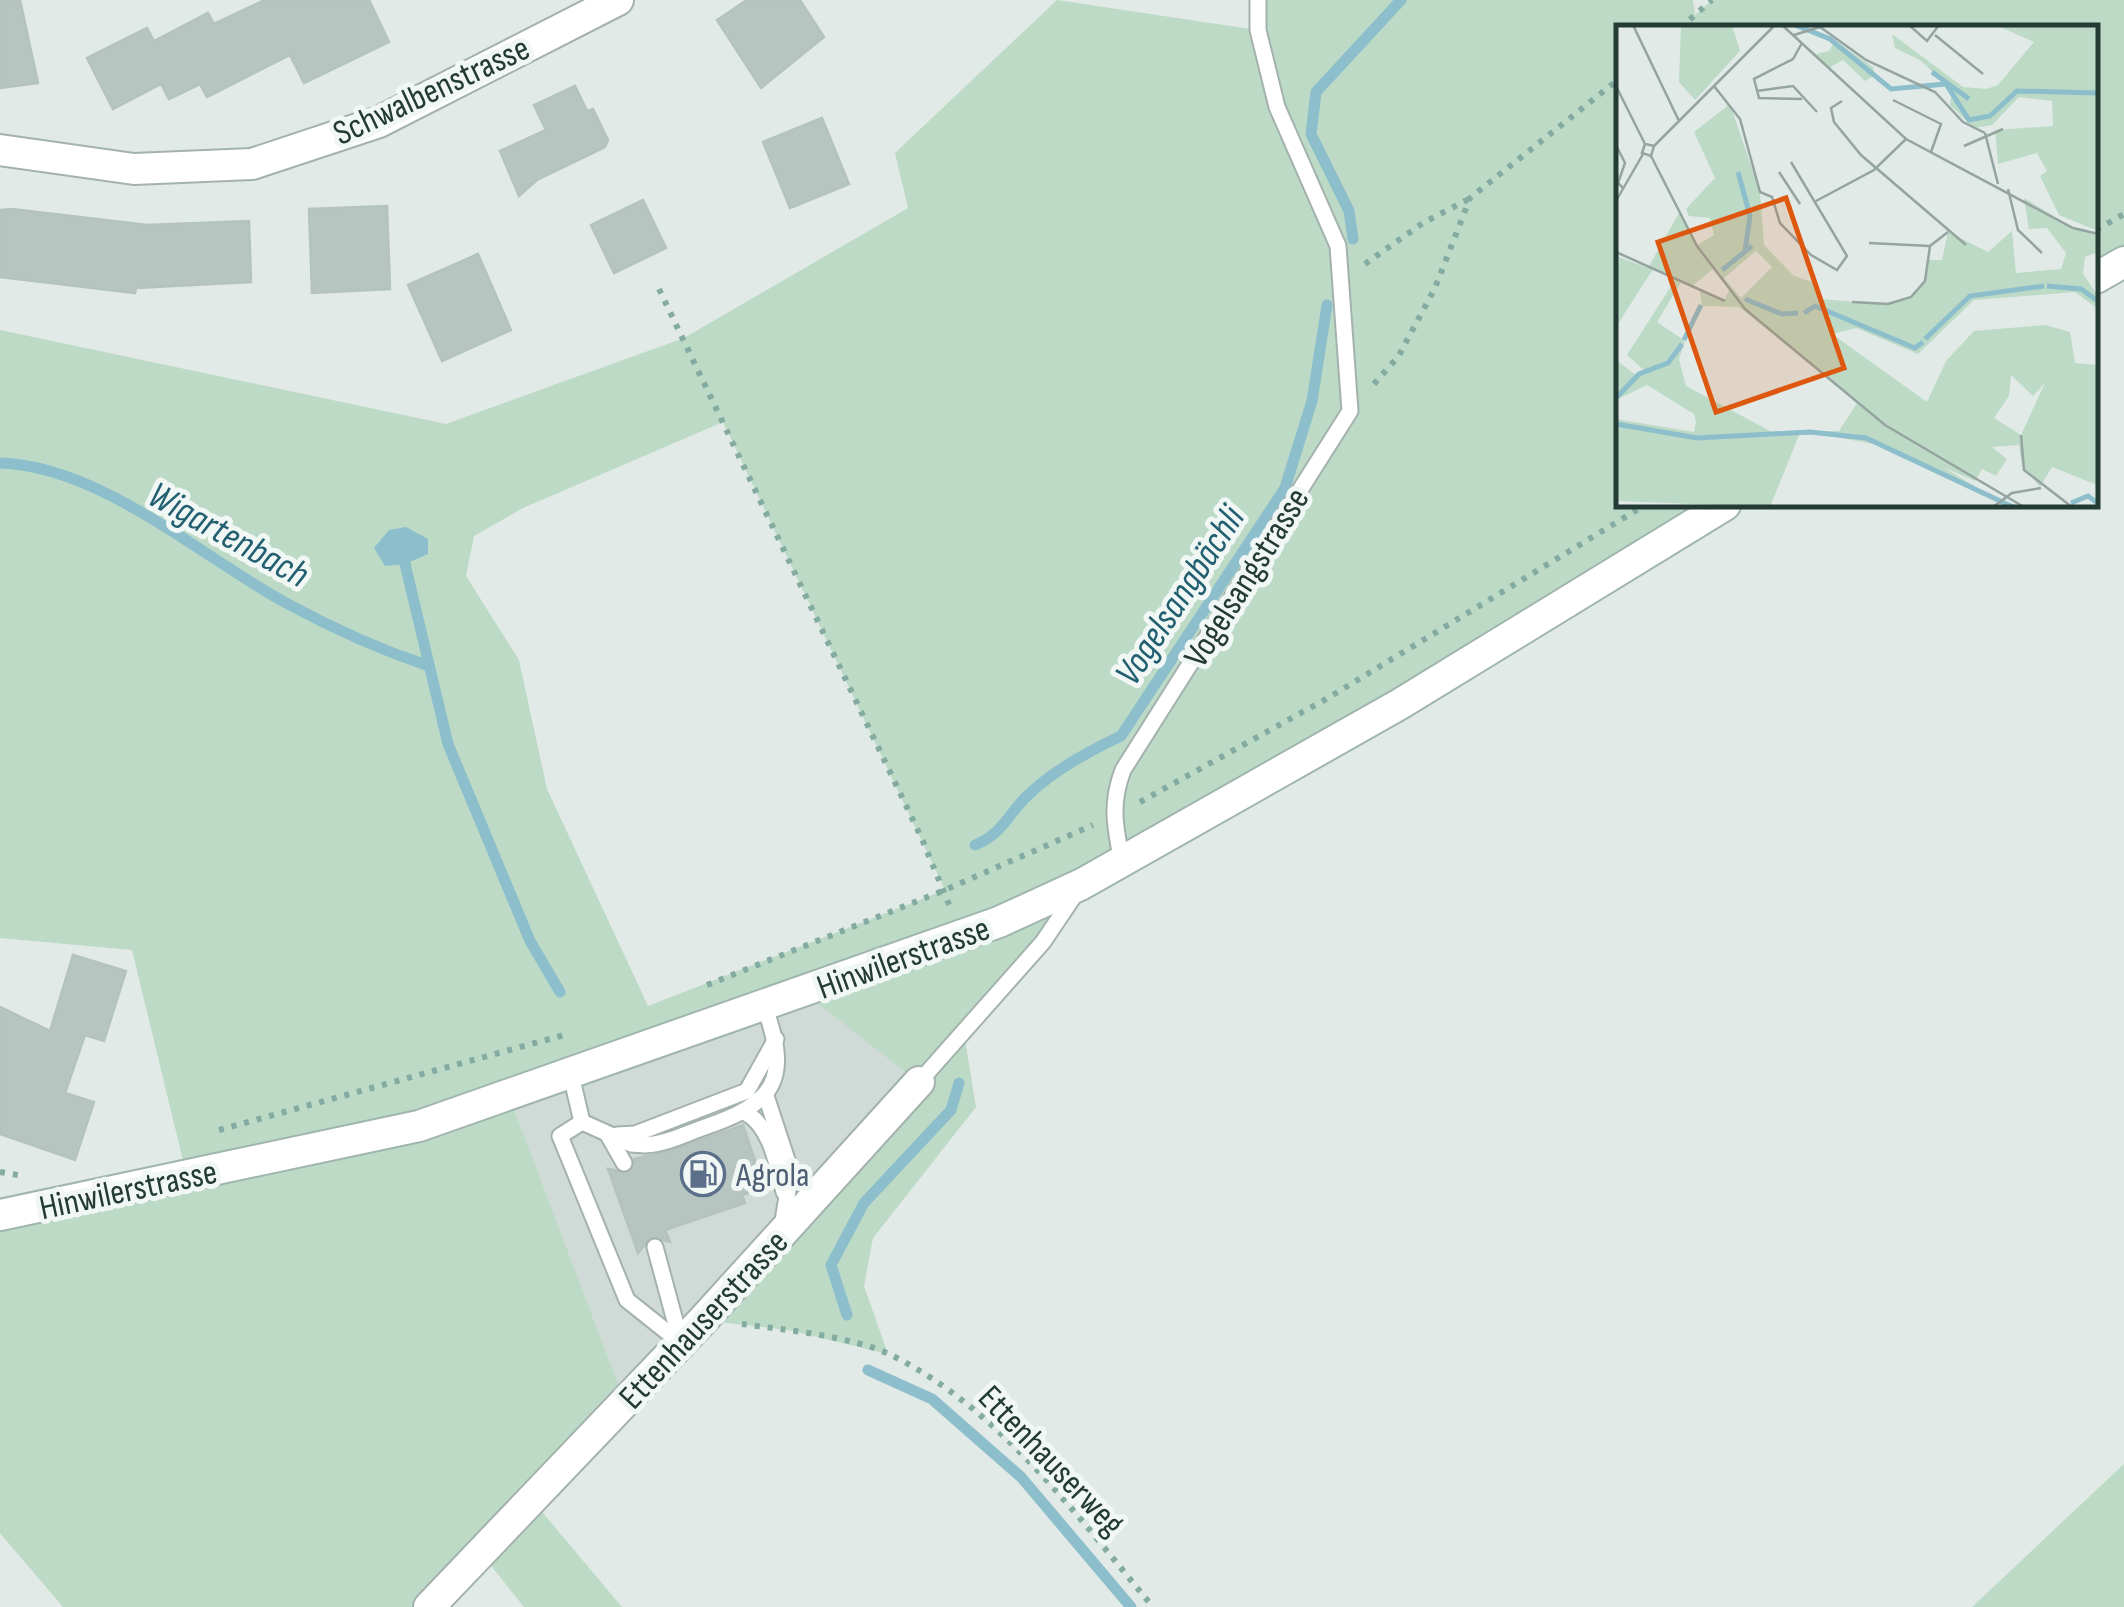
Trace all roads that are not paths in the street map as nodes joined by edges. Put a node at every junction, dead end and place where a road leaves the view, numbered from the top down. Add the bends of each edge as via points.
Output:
1 (618, 0) edge
2 (1258, 0) edge
3 (0, 150) edge
4 (2124, 262) edge
5 (2099, 276) edge
6 (1721, 508) edge
7 (1122, 862) junction
8 (1082, 884) junction
9 (765, 1008) junction
10 (776, 1038) junction
11 (572, 1075) junction
12 (919, 1082) joint
13 (766, 1096) junction
14 (746, 1113) junction
15 (582, 1122) junction
16 (608, 1135) junction
17 (624, 1163) dead end
18 (786, 1201) junction
19 (0, 1216) edge
20 (781, 1236) junction
21 (655, 1247) dead end
22 (681, 1343) junction
23 (429, 1607) edge

1 - 3 main road, Schwalbenstrasse via 379,122 252,164 134,169
2 - 7 lane, Vogelsangstrasse via 1258,30 1277,108 1329,218 1344,280 1350,411 1123,770 1112,816
4 - 5 main road
6 - 7 main road, Hinwilerstrasse via 1400,704
7 - 8 main road, Hinwilerstrasse
8 - 9 main road, Hinwilerstrasse via 959,938
8 - 12 lane, Ettenhauserstrasse via 1043,942
9 - 10 lane
9 - 11 main road, Hinwilerstrasse
10 - 13 lane via 777,1073
10 - 16 lane via 747,1091 635,1134
11 - 15 lane
11 - 19 main road, Hinwilerstrasse via 419,1126
12 - 20 main road, Ettenhauserstrasse
13 - 14 lane
13 - 18 lane via 791,1172
14 - 16 lane via 658,1144
14 - 18 lane via 764,1130
15 - 16 lane
15 - 22 lane via 560,1136 627,1300
16 - 17 lane
18 - 20 lane
20 - 22 main road, Ettenhauserstrasse
21 - 22 lane
22 - 23 main road, Ettenhauserstrasse

